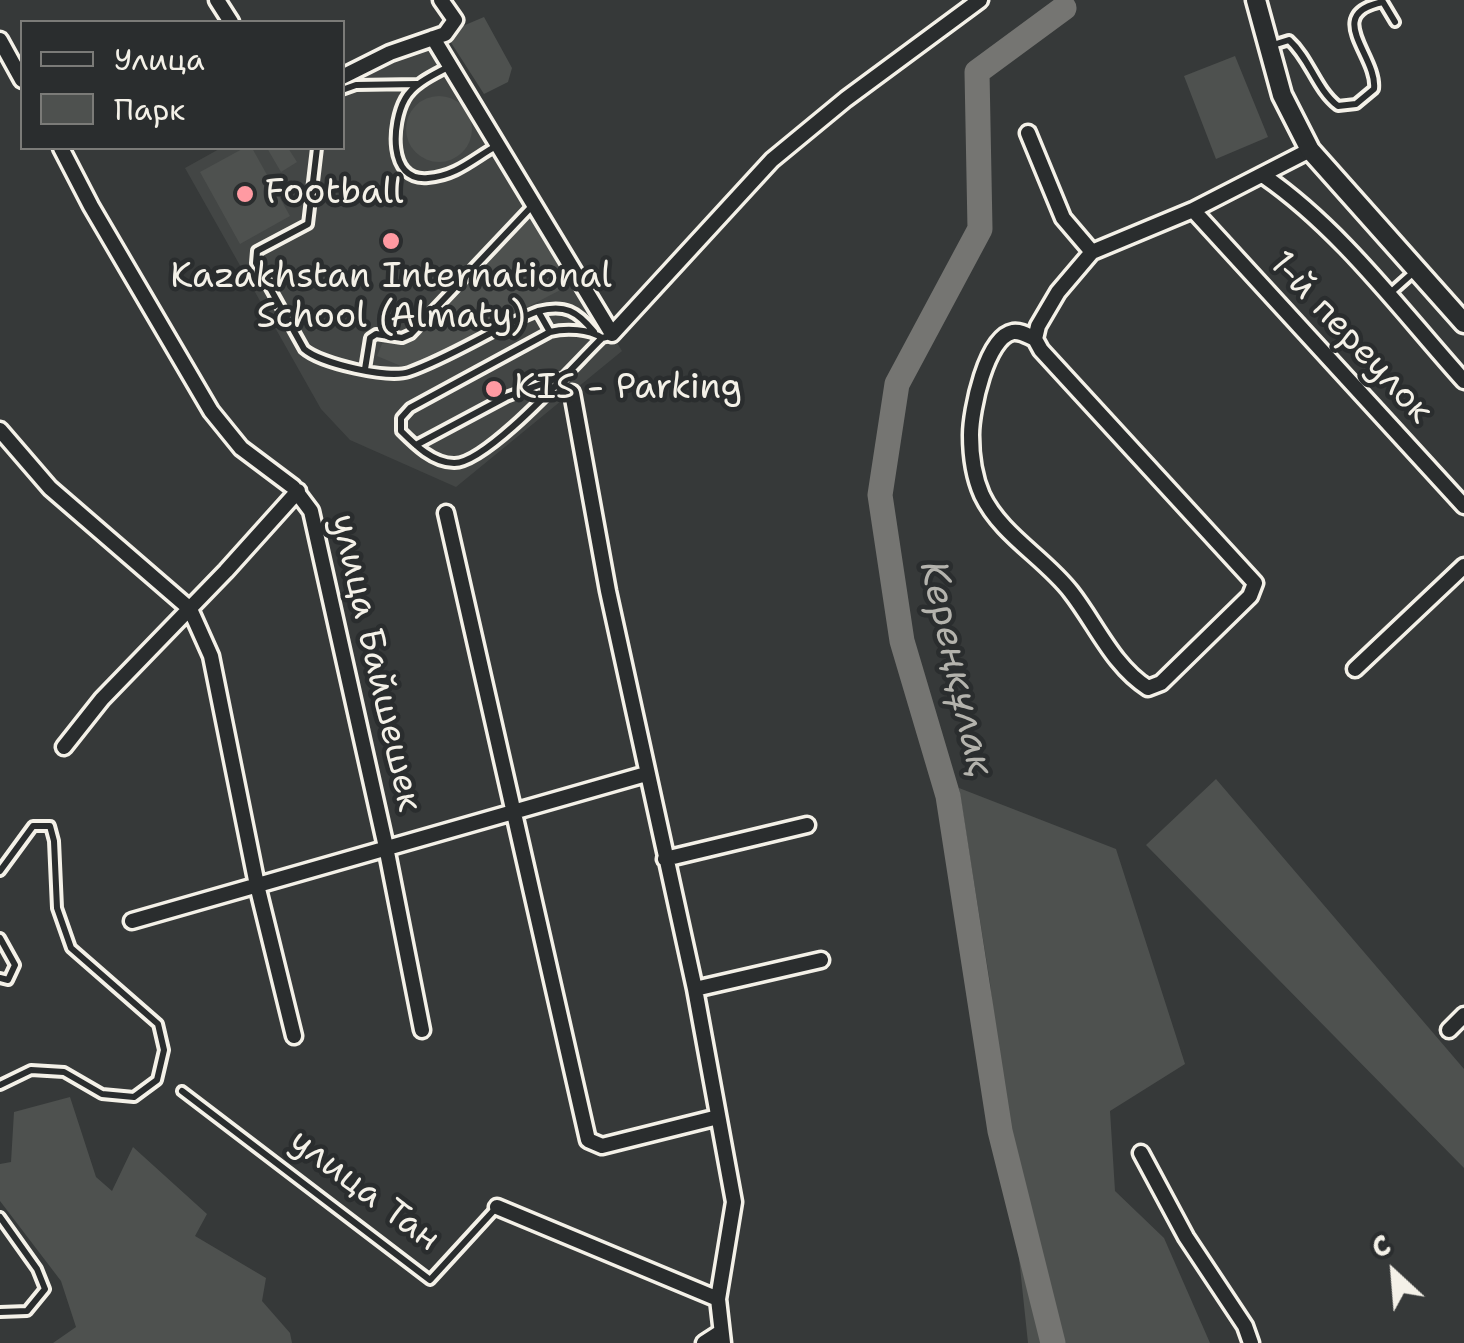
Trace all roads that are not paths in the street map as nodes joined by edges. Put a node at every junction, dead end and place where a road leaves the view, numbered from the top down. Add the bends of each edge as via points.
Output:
1 (442, 0) edge
2 (980, 0) edge
3 (1256, 0) edge
4 (1395, 22) dead end
5 (433, 38) junction
6 (0, 40) edge
7 (1267, 47) junction
8 (450, 66) junction
9 (20, 76) edge
10 (345, 76) edge
11 (419, 84) junction
12 (345, 89) edge
13 (1028, 133) dead end
14 (498, 145) junction
15 (62, 150) edge
16 (317, 150) edge
17 (1310, 150) junction
18 (1264, 176) junction
19 (534, 204) junction
20 (1192, 210) junction
21 (1092, 252) junction
22 (1416, 270) junction
23 (1387, 296) junction
24 (538, 311) junction
25 (1464, 323) edge
26 (550, 332) junction
27 (603, 335) junction
28 (1034, 340) junction
29 (364, 369) junction
30 (562, 376) junction
31 (1464, 381) edge
32 (572, 393) joint
33 (0, 430) edge
34 (415, 445) junction
35 (298, 491) junction
36 (1464, 506) edge
37 (446, 513) dead end
38 (1464, 566) edge
39 (190, 609) junction
40 (1355, 669) dead end
41 (64, 747) dead end
42 (646, 774) junction
43 (515, 810) junction
44 (807, 825) dead end
45 (386, 847) junction
46 (666, 859) junction
47 (0, 871) edge
48 (257, 885) junction
49 (132, 921) dead end
50 (0, 938) edge
51 (821, 960) dead end
52 (0, 978) edge
53 (695, 989) junction
54 (1464, 1015) edge
55 (422, 1030) dead end
56 (1448, 1030) dead end
57 (294, 1036) dead end
58 (0, 1084) edge
59 (182, 1091) dead end
60 (718, 1117) junction
61 (1141, 1154) dead end
62 (496, 1207) joint
63 (0, 1217) edge
64 (718, 1299) junction
65 (0, 1312) edge
66 (722, 1338) edge
67 (704, 1343) edge
68 (1251, 1343) edge

1 - 5 street via 454,20
2 - 27 street via 772,160
3 - 7 street
4 - 7 lane via 1383,2 1354,20 1376,76 1374,89 1356,104 1338,106 1326,97 1288,40
5 - 8 street
5 - 10 street
6 - 9 street
7 - 17 street
8 - 11 lane
8 - 14 street
11 - 12 lane
11 - 14 lane via 406,95 393,136 406,171 422,180 450,174
13 - 21 street via 1063,218
14 - 19 street
15 - 35 street, улица Байшешек via 211,411 241,448
16 - 29 lane via 308,224 257,251 256,263 304,350 318,360
17 - 18 street
17 - 22 street
18 - 20 street
18 - 23 street via 1308,210
19 - 27 street
19 - 29 lane via 411,334 370,338
20 - 21 street
20 - 36 street, 1-й переулок
21 - 28 street via 1058,292
22 - 23 lane
22 - 25 street
23 - 31 street
24 - 26 lane
24 - 27 lane via 579,313
24 - 29 lane via 405,374
26 - 27 lane
26 - 34 lane via 410,408 401,431
27 - 30 lane
28 - 28 street via 1255,583 1250,596 1148,688 1111,652 1071,592 998,519 976,481 971,432 992,354 1010,332
30 - 32 lane
30 - 34 lane
30 - 34 lane via 470,461 451,464
32 - 42 street
33 - 39 street via 50,488
35 - 39 street
35 - 45 street, улица Байшешек via 311,511
37 - 43 street
38 - 40 street
39 - 41 street
39 - 48 street via 211,656
42 - 43 street
42 - 46 street
43 - 45 street
43 - 60 street via 588,1140 602,1146
44 - 46 street
45 - 48 street
45 - 55 street, улица Байшешек
46 - 53 street
47 - 58 lane via 33,826 50,826 58,908 71,948 158,1024 164,1050 157,1080 134,1097 102,1094 64,1072 31,1070
48 - 49 street
48 - 57 street
50 - 52 lane via 15,965 8,980
51 - 53 street
53 - 60 street
54 - 56 street
59 - 62 lane, улица Тан via 430,1280
60 - 64 street via 734,1202
61 - 68 street
62 - 64 street, улица Тан
63 - 65 lane via 38,1269 44,1289 27,1312
64 - 66 street
66 - 67 street

